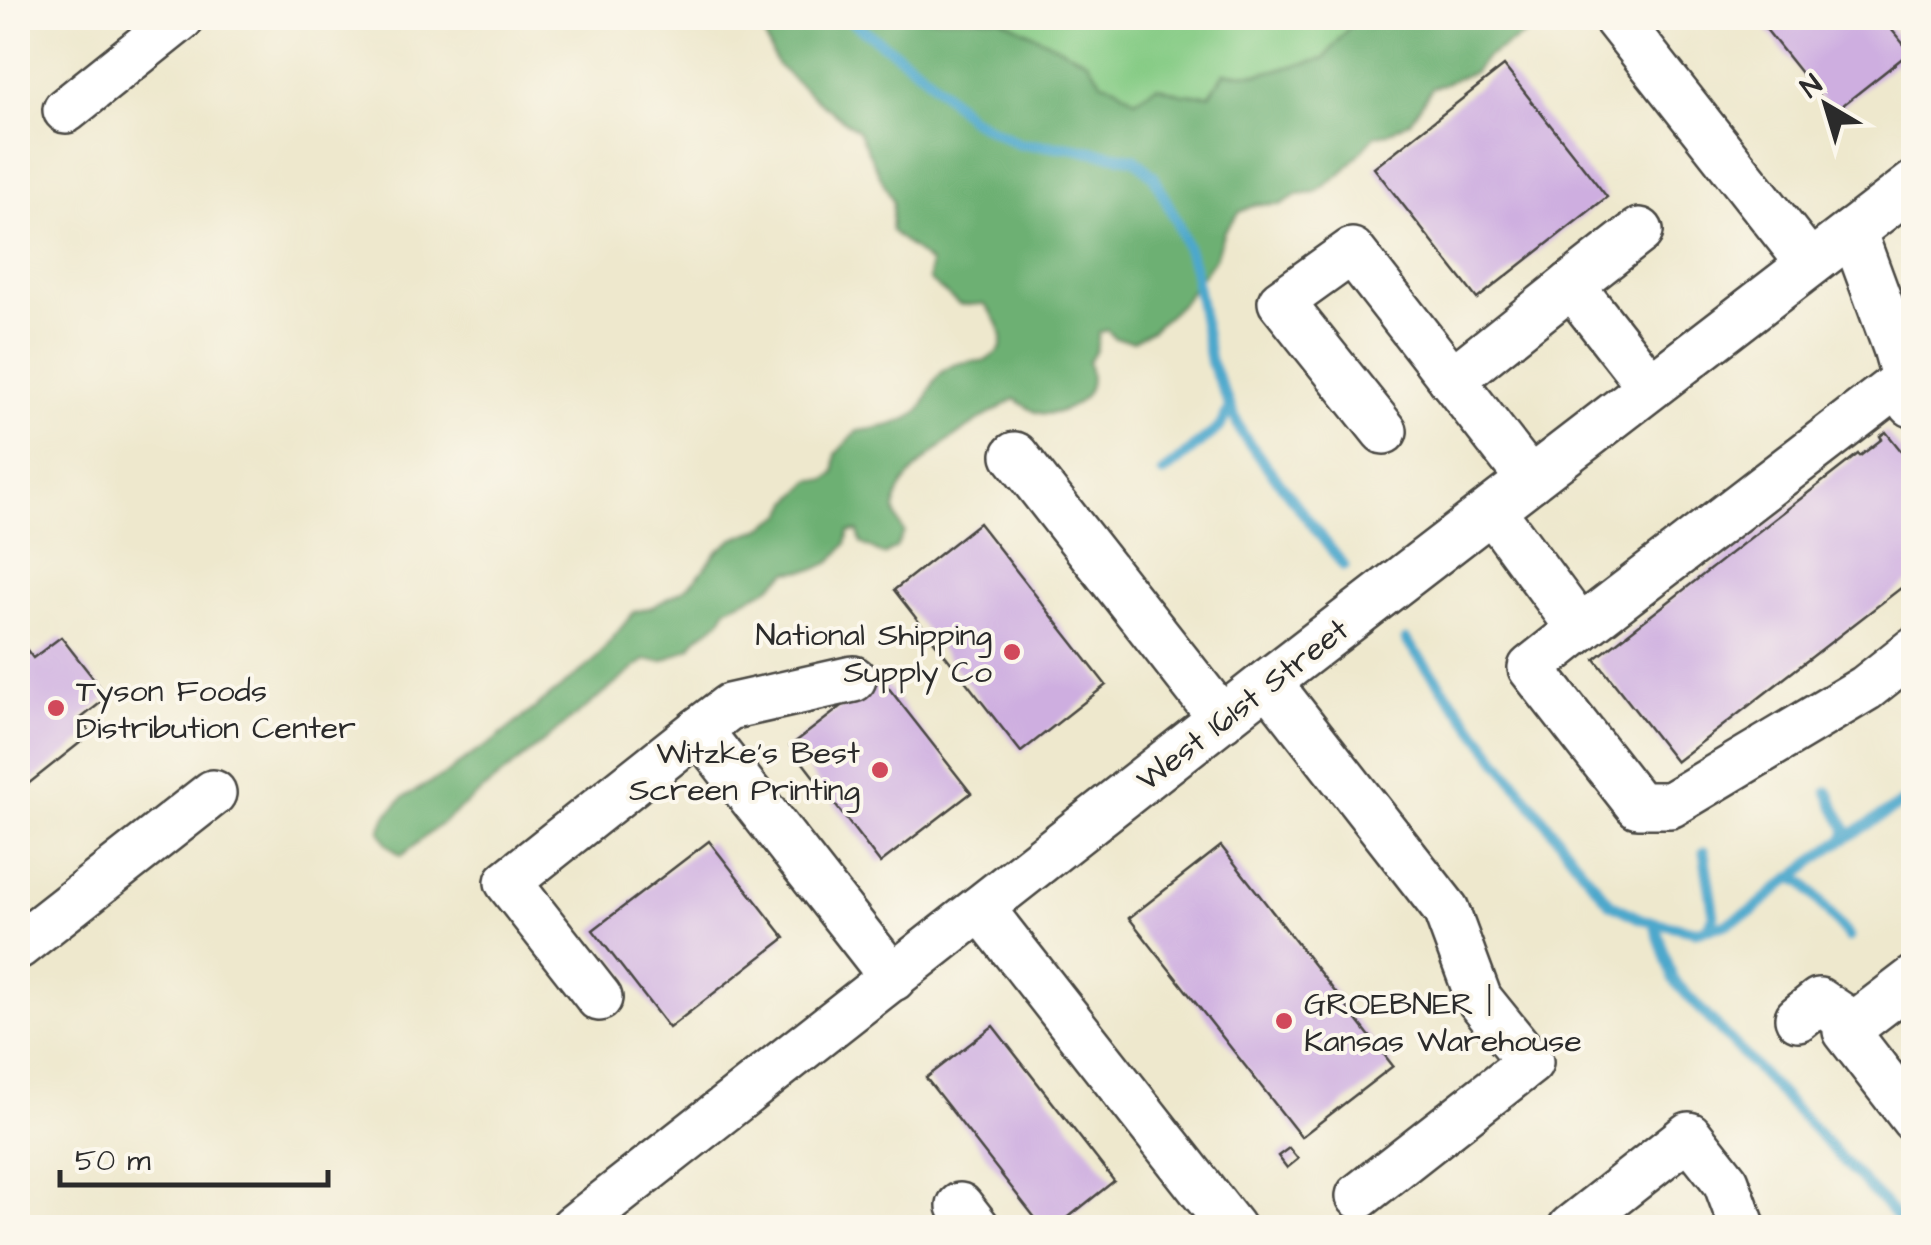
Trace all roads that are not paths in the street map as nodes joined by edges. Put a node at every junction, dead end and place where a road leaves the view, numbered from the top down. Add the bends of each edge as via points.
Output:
1 (181, 18) edge
2 (1616, 18) edge
3 (66, 110) dead end
4 (1914, 184) edge
5 (1640, 231) dead end
6 (1853, 231) junction
7 (1810, 264) junction
8 (1571, 285) junction
9 (1452, 380) junction
10 (1650, 386) junction
11 (1911, 387) edge
12 (1384, 431) dead end
13 (1014, 454) dead end
14 (1530, 480) junction
15 (1492, 510) junction
16 (1580, 628) junction
17 (1914, 650) edge
18 (853, 679) dead end
19 (1268, 682) junction
20 (1222, 719) junction
21 (699, 730) junction
22 (213, 793) dead end
23 (981, 908) junction
24 (18, 946) edge
25 (893, 978) junction
26 (1914, 979) edge
27 (599, 998) dead end
28 (1798, 1018) dead end
29 (1854, 1024) junction
30 (1914, 1119) edge
31 (1359, 1196) dead end
32 (573, 1228) edge
33 (1232, 1228) edge
34 (1570, 1228) edge
35 (1742, 1228) edge

1 - 3 street
2 - 7 street
4 - 6 street, West 161st Street
5 - 8 street
6 - 7 street, West 161st Street
6 - 11 street
7 - 10 street, West 161st Street
8 - 9 street
8 - 10 street
9 - 12 street via 1352,250 1280,302
9 - 14 street
10 - 14 street, West 161st Street
11 - 16 street
13 - 20 street
14 - 15 street, West 161st Street
15 - 16 street
15 - 19 street, West 161st Street
16 - 17 street via 1531,668 1638,805 1670,805 1866,688
18 - 21 street via 729,707
19 - 20 street, West 161st Street
19 - 31 street via 1446,910 1478,1000 1530,1062
20 - 23 street, West 161st Street
21 - 25 street
21 - 27 street via 508,882
22 - 24 street
23 - 25 street, West 161st Street
23 - 33 street
25 - 32 street, West 161st Street
26 - 29 street
28 - 29 street via 1819,1001
29 - 30 street via 1846,1032
34 - 35 street via 1689,1135 1726,1182

